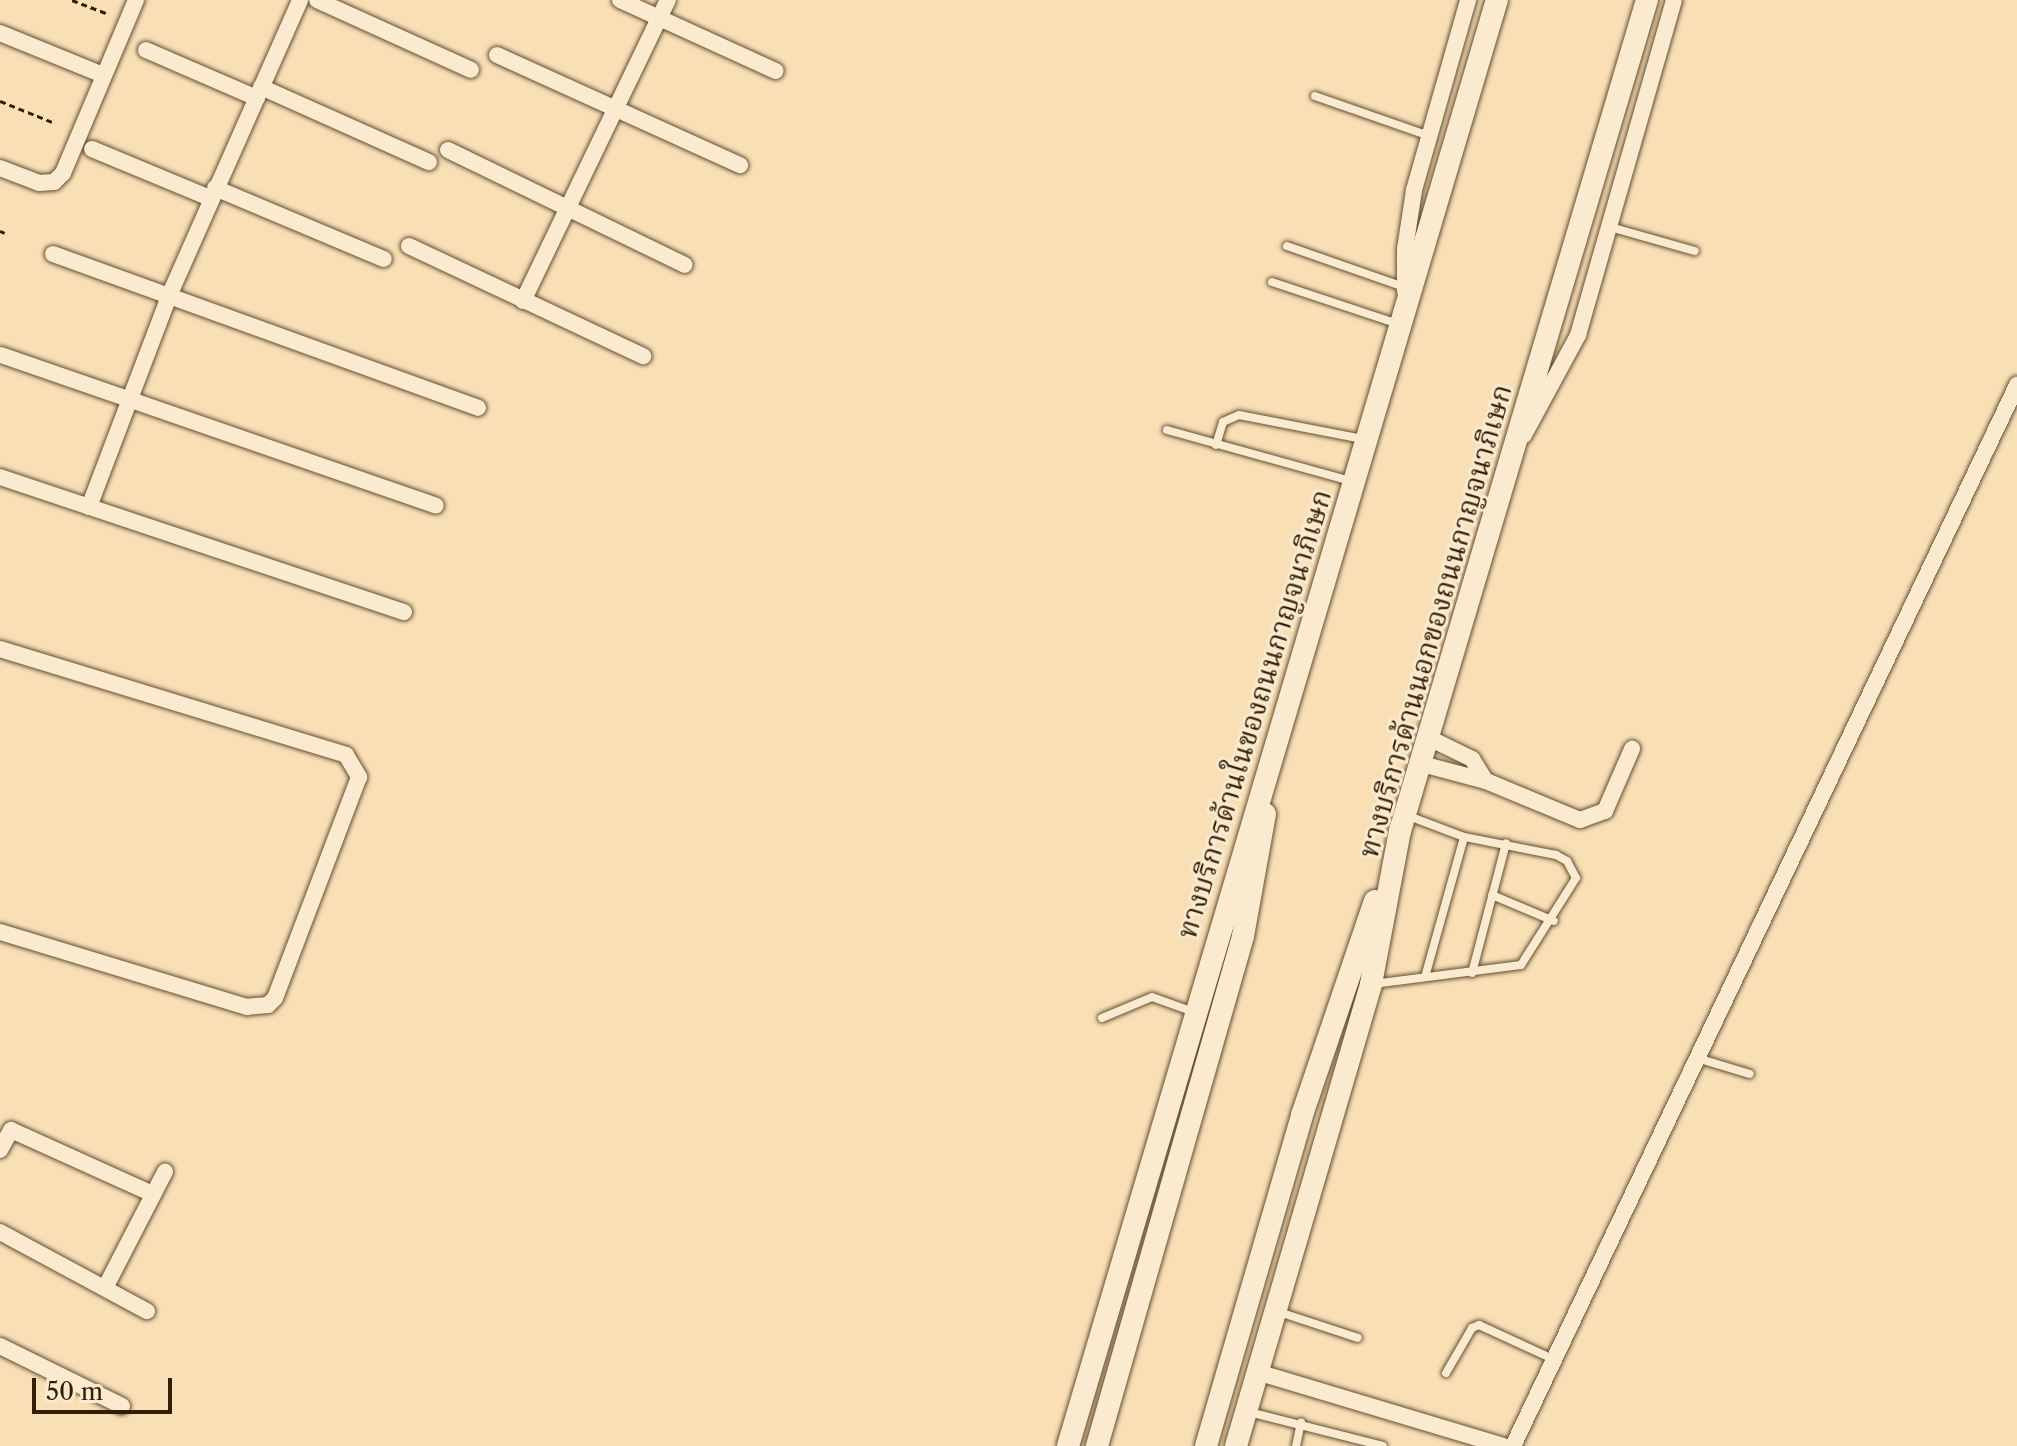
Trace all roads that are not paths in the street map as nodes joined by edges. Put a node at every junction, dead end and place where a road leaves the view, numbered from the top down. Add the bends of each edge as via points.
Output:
1 (136, 0) edge
2 (300, 0) edge
3 (317, 0) edge
4 (620, 0) edge
5 (668, 0) edge
6 (1468, 0) edge
7 (1497, 0) edge
8 (1647, 0) edge
9 (1674, 0) edge
10 (659, 19) junction
11 (0, 33) edge
12 (146, 50) dead end
13 (497, 55) dead end
14 (471, 70) dead end
15 (776, 71) dead end
16 (103, 75) junction
17 (259, 92) junction
18 (1315, 96) dead end
19 (615, 110) junction
20 (1429, 136) junction
21 (92, 149) dead end
22 (448, 150) dead end
23 (429, 162) dead end
24 (740, 165) dead end
25 (0, 168) edge
26 (213, 193) junction
27 (569, 206) junction
28 (1610, 227) junction
29 (409, 246) dead end
30 (1287, 246) dead end
31 (1695, 251) dead end
32 (53, 254) dead end
33 (384, 259) dead end
34 (685, 265) dead end
35 (1272, 282) dead end
36 (1405, 287) junction
37 (169, 296) junction
38 (523, 301) junction
39 (1404, 321) junction
40 (1, 355) edge
41 (643, 356) dead end
42 (2017, 385) edge
43 (130, 400) junction
44 (478, 408) dead end
45 (1167, 430) dead end
46 (1368, 440) junction
47 (1521, 440) junction
48 (1216, 445) junction
49 (0, 477) edge
50 (1355, 482) junction
51 (436, 506) dead end
52 (89, 507) junction
53 (404, 612) dead end
54 (0, 649) edge
55 (1431, 739) junction
56 (1632, 749) dead end
57 (1272, 757) junction
58 (1422, 764) junction
59 (1486, 781) junction
60 (1403, 823) junction
61 (1464, 837) junction
62 (1506, 843) junction
63 (1492, 895) junction
64 (1554, 921) junction
65 (0, 932) edge
66 (1472, 973) junction
67 (1425, 977) junction
68 (1371, 984) junction
69 (1194, 1012) junction
70 (1102, 1018) dead end
71 (1696, 1058) junction
72 (1750, 1074) dead end
73 (0, 1150) edge
74 (165, 1172) dead end
75 (153, 1194) junction
76 (0, 1232) edge
77 (105, 1288) junction
78 (147, 1311) dead end
79 (1275, 1311) junction
80 (1358, 1338) dead end
81 (0, 1346) edge
82 (1553, 1359) junction
83 (1257, 1372) junction
84 (1446, 1373) dead end
85 (122, 1406) dead end
86 (1245, 1411) junction
87 (1301, 1423) junction
88 (1068, 1446) edge
89 (1097, 1446) edge
90 (1206, 1446) edge
91 (1236, 1446) edge
92 (1296, 1446) edge
93 (1383, 1446) edge
94 (1503, 1446) edge
95 (1513, 1446) edge

1 - 16 street
2 - 17 street
3 - 14 street
4 - 10 street
5 - 10 street
6 - 20 street
7 - 39 main road, ทางบริการด้านในของถนนกาญจนาภิเษก
8 - 47 main road, ทางบริการด้านนอกของถนนกาญจนาภิเษก
9 - 28 street
10 - 15 street
10 - 19 street
11 - 16 street
12 - 17 street
13 - 19 street
16 - 25 street via 54,182 39,183
17 - 23 street
17 - 26 street
18 - 20 lane
19 - 24 street
19 - 27 street
20 - 36 street via 1408,221
21 - 26 street
22 - 27 street
26 - 33 street
26 - 37 street
27 - 34 street
27 - 38 street
28 - 31 lane
28 - 47 street via 1578,335
29 - 38 street
30 - 36 lane
32 - 37 street
35 - 39 lane
36 - 39 street
37 - 43 street
37 - 44 street
38 - 41 street
39 - 46 main road, ทางบริการด้านในของถนนกาญจนาภิเษก
40 - 43 street
42 - 71 street
43 - 51 street
43 - 52 street
45 - 48 lane
46 - 48 lane via 1239,415 1223,422
46 - 50 main road, ทางบริการด้านในของถนนกาญจนาภิเษก
47 - 55 main road, ทางบริการด้านนอกของถนนกาญจนาภิเษก
48 - 50 lane
49 - 52 street
50 - 57 main road, ทางบริการด้านในของถนนกาญจนาภิเษก
52 - 53 street
54 - 65 street via 346,755 359,777 268,1005 247,1007
55 - 58 main road, ทางบริการด้านนอกของถนนกาญจนาภิเษก
55 - 59 street via 1472,759
56 - 59 street via 1614,798 1592,818 1566,817
57 - 69 main road, ทางบริการด้านในของถนนกาญจนาภิเษก
57 - 89 main road via 1260,860 1243,936
58 - 59 street
58 - 60 main road, ทางบริการด้านนอกของถนนกาญจนาภิเษก
60 - 61 lane
60 - 68 main road, ทางบริการด้านนอกของถนนกาญจนาภิเษก
60 - 90 main road via 1302,1115
61 - 62 lane
61 - 67 lane
62 - 63 lane
62 - 64 lane via 1556,855 1574,870 1574,888
63 - 64 lane
63 - 66 lane
64 - 66 lane via 1521,965
66 - 67 lane
67 - 68 lane
68 - 79 main road, ทางบริการด้านนอกของถนนกาญจนาภิเษก
69 - 70 lane via 1152,997
69 - 88 main road, ทางบริการด้านในของถนนกาญจนาภิเษก
71 - 72 lane
71 - 82 street
73 - 75 street via 11,1130
74 - 75 street
75 - 77 street
76 - 77 street
77 - 78 street
79 - 80 lane
79 - 83 main road, ทางบริการด้านนอกของถนนกาญจนาภิเษก
81 - 85 street
82 - 84 lane via 1479,1325 1472,1328
82 - 95 street
83 - 86 main road, ทางบริการด้านนอกของถนนกาญจนาภิเษก
83 - 94 street
86 - 87 lane
86 - 91 main road, ทางบริการด้านนอกของถนนกาญจนาภิเษก
87 - 92 lane
87 - 93 lane

